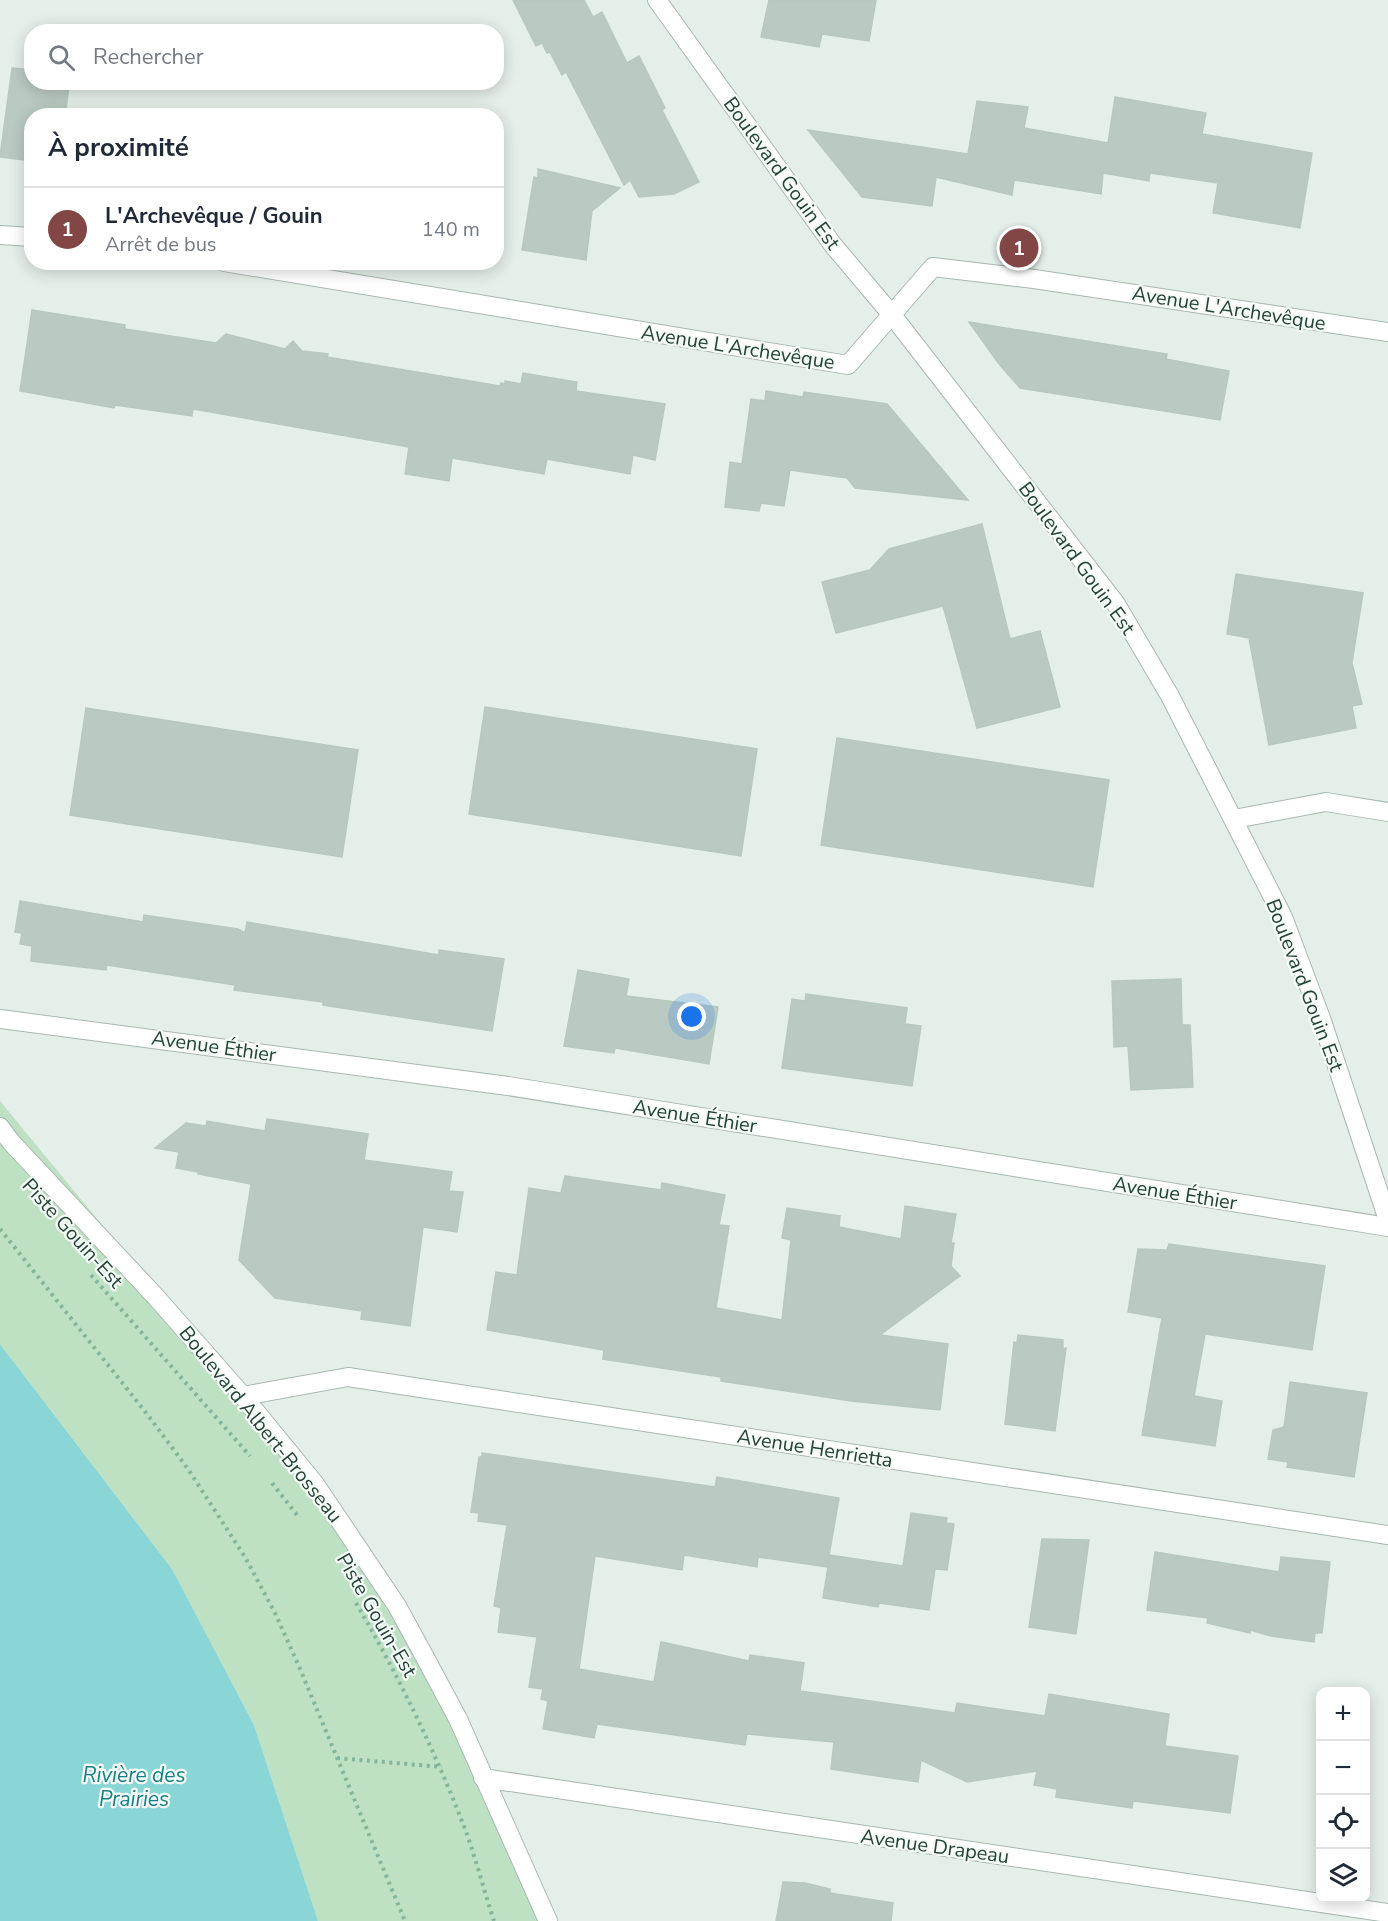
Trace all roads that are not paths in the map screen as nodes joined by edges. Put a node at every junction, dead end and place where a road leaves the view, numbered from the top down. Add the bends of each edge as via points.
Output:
1 (657, 0) edge
2 (0, 235) edge
3 (24, 236) edge
4 (272, 270) edge
5 (892, 315) junction
6 (1388, 332) edge
7 (1388, 812) edge
8 (1234, 819) junction
9 (0, 1019) edge
10 (0, 1127) edge
11 (1388, 1220) edge
12 (1388, 1227) edge
13 (243, 1395) junction
14 (1388, 1535) edge
15 (483, 1778) junction
16 (1388, 1913) edge
17 (548, 1921) edge

1 - 5 street, Boulevard Gouin Est via 833,245
2 - 3 street
4 - 5 street, Avenue L'Archevêque via 848,365
5 - 6 street, Avenue L'Archevêque via 933,267
5 - 8 street, Boulevard Gouin Est via 1116,604 1170,696
7 - 8 street via 1326,802
8 - 11 street, Boulevard Gouin Est via 1283,917
9 - 12 street, Avenue Éthier via 508,1086
10 - 13 street, Boulevard Albert-Brosseau
13 - 14 street, Avenue Henrietta via 348,1377
13 - 15 street, Boulevard Albert-Brosseau via 315,1484 397,1606 458,1719
15 - 16 street, Avenue Drapeau
15 - 17 street, Boulevard Albert-Brosseau

